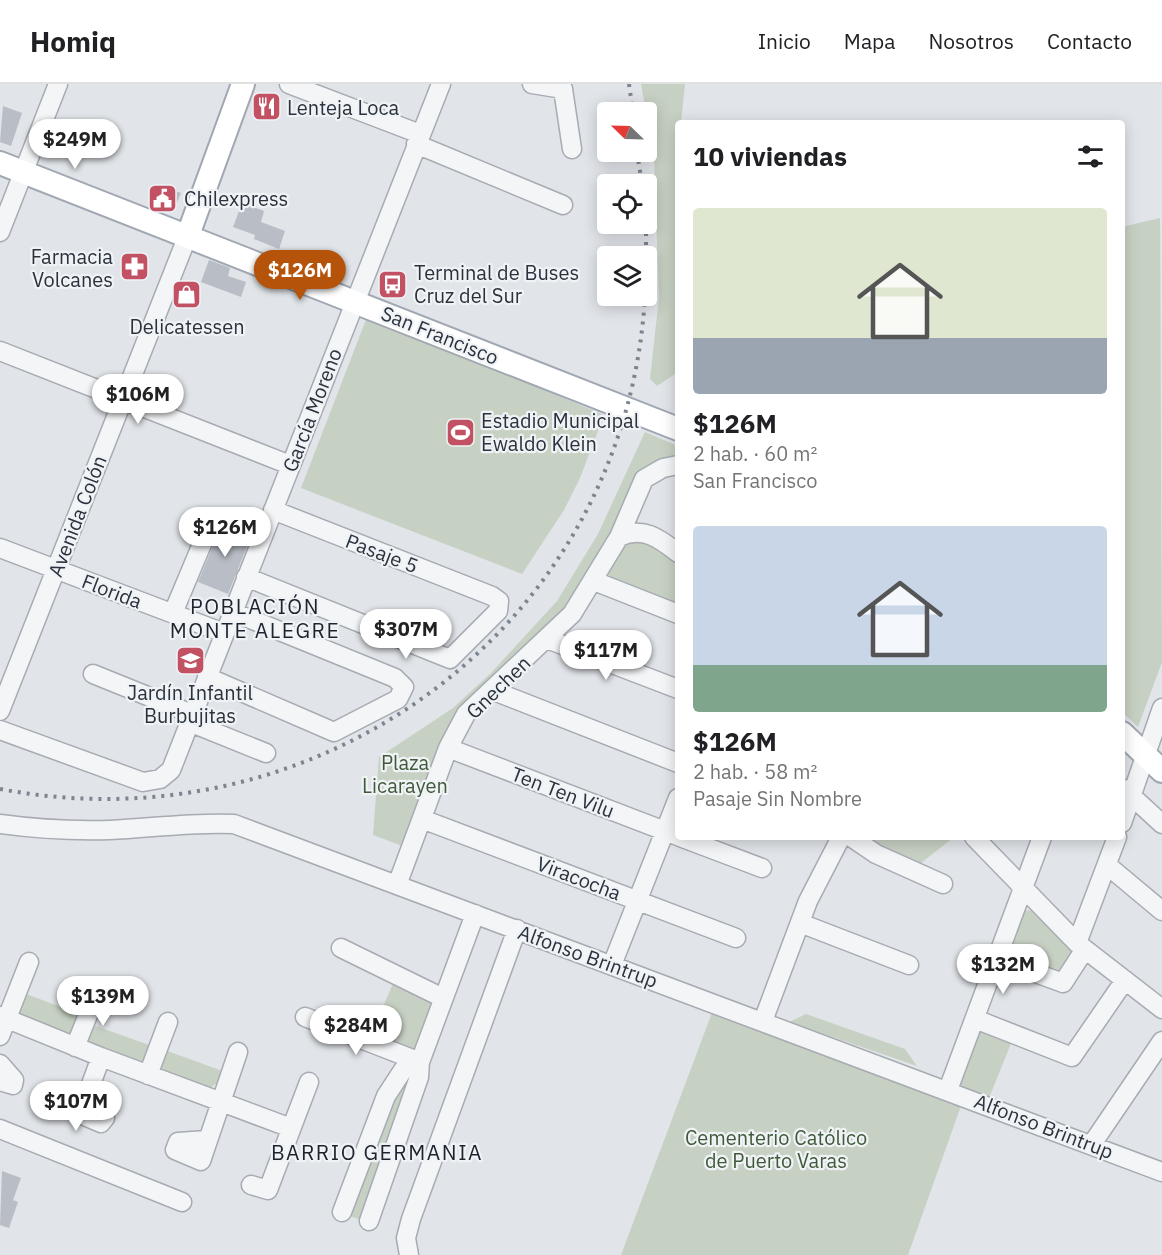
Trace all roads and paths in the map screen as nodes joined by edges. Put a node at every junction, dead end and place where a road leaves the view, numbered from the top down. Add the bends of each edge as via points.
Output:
1 (58, 84) edge
2 (243, 84) edge
3 (289, 84) edge
4 (441, 84) edge
5 (532, 84) edge
6 (418, 139) junction
7 (572, 149) dead end
8 (0, 163) edge
9 (24, 172) junction
10 (562, 205) dead end
11 (0, 232) edge
12 (188, 235) junction
13 (355, 300) junction
14 (0, 351) edge
15 (123, 400) junction
16 (675, 428) edge
17 (290, 465) junction
18 (675, 466) edge
19 (273, 510) junction
20 (210, 525) dead end
21 (619, 537) junction
22 (0, 548) edge
23 (675, 551) edge
24 (56, 569) junction
25 (246, 577) junction
26 (594, 581) junction
27 (233, 612) junction
28 (675, 613) edge
29 (173, 614) junction
30 (224, 633) junction
31 (547, 639) junction
32 (93, 674) dead end
33 (207, 677) junction
34 (675, 688) edge
35 (494, 691) junction
36 (1162, 708) edge
37 (0, 711) edge
38 (191, 718) junction
39 (0, 730) edge
40 (1125, 737) edge
41 (447, 748) junction
42 (266, 753) dead end
43 (675, 762) edge
44 (1154, 763) edge
45 (1127, 791) edge
46 (422, 819) junction
47 (0, 824) edge
48 (1162, 824) edge
49 (674, 835) edge
50 (687, 840) edge
51 (839, 840) edge
52 (855, 840) edge
53 (977, 840) edge
54 (1041, 840) edge
55 (1116, 840) edge
56 (1107, 865) junction
57 (762, 868) dead end
58 (943, 884) dead end
59 (397, 885) junction
60 (1022, 886) junction
61 (638, 900) junction
62 (1162, 911) edge
63 (475, 914) junction
64 (800, 923) junction
65 (517, 929) junction
66 (736, 938) dead end
67 (1081, 946) junction
68 (341, 948) dead end
69 (997, 959) junction
70 (29, 962) dead end
71 (612, 965) junction
72 (909, 965) dead end
73 (1125, 980) junction
74 (97, 993) dead end
75 (443, 998) junction
76 (1162, 1009) edge
77 (3, 1017) edge
78 (305, 1017) dead end
79 (975, 1019) junction
80 (762, 1021) junction
81 (168, 1022) dead end
82 (0, 1036) edge
83 (1162, 1041) edge
84 (75, 1047) junction
85 (238, 1052) dead end
86 (102, 1058) junction
87 (420, 1062) junction
88 (0, 1064) edge
89 (148, 1075) junction
90 (0, 1081) edge
91 (309, 1082) dead end
92 (948, 1090) junction
93 (87, 1096) dead end
94 (219, 1101) junction
95 (291, 1128) junction
96 (0, 1129) edge
97 (207, 1140) dead end
98 (1092, 1144) junction
99 (1162, 1172) edge
100 (251, 1185) dead end
101 (182, 1202) dead end
102 (409, 1255) edge

1 - 9 street
2 - 12 main road, Avenida Colón
3 - 6 street
4 - 6 street, García Moreno
5 - 7 street via 563,89
6 - 10 street
6 - 13 street, García Moreno
8 - 9 main road, San Francisco
9 - 11 street
9 - 12 main road, San Francisco
12 - 13 main road, San Francisco
12 - 15 street, Avenida Colón
13 - 16 main road, San Francisco
13 - 17 street, García Moreno
14 - 15 street
15 - 17 street
15 - 24 street, Avenida Colón
17 - 19 street, García Moreno
18 - 21 street, Gnechen via 644,479
19 - 25 street, García Moreno
19 - 25 street, Pasaje 5 via 492,596 499,601 498,611 450,659
20 - 29 street
21 - 23 street via 648,533
21 - 26 street, Gnechen
22 - 24 street, Florida
24 - 29 street, Florida
24 - 37 street, Avenida Colón
25 - 27 street, García Moreno
26 - 28 street
26 - 31 street, Gnechen via 573,614
27 - 30 street, García Moreno
27 - 33 street via 395,678 404,687 398,699 334,732
29 - 30 street, Florida
30 - 33 street, García Moreno
31 - 34 street
31 - 35 street, Gnechen
32 - 38 street
33 - 38 street, García Moreno
35 - 41 street, Gnechen via 466,714
35 - 43 street
36 - 44 street
38 - 39 street, García Moreno via 171,770 160,779 143,782
38 - 42 street
40 - 44 main road
41 - 46 street, Gnechen
41 - 49 street, Ten Ten Vilu
44 - 45 street
45 - 48 street
46 - 59 street, Gnechen
46 - 61 street, Viracocha
47 - 59 street, Alfonso Brintrup via 66,830 234,824
49 - 61 street
50 - 57 street, Ten Ten Vilu
51 - 64 street via 816,880
52 - 58 street via 876,854
53 - 60 street
54 - 60 street
55 - 56 street
56 - 62 street
56 - 67 street
59 - 63 street, Alfonso Brintrup
60 - 67 street
60 - 69 street
61 - 66 street, Viracocha
61 - 71 street
63 - 65 street, Alfonso Brintrup
63 - 75 street
64 - 72 street
64 - 80 street
65 - 71 street, Alfonso Brintrup
65 - 102 street via 411,1219 406,1239
67 - 69 street via 1063,983
67 - 73 street
68 - 75 street
69 - 79 street
70 - 77 street
71 - 80 street, Alfonso Brintrup
73 - 76 street
73 - 79 street via 1072,1057
74 - 84 street
75 - 87 street
77 - 82 street
77 - 84 street
78 - 87 street
79 - 92 street
80 - 92 street, Alfonso Brintrup
81 - 89 street
83 - 98 street
84 - 86 street
85 - 94 street
86 - 89 street
86 - 93 street
87 - 87 street via 419,1077 370,1216 344,1207 387,1096 403,1070
88 - 90 street via 14,1080 13,1085
89 - 94 street
91 - 95 street
92 - 98 street, Alfonso Brintrup
94 - 95 street
94 - 97 street
95 - 100 street via 268,1190
96 - 101 street
98 - 99 street, Alfonso Brintrup

